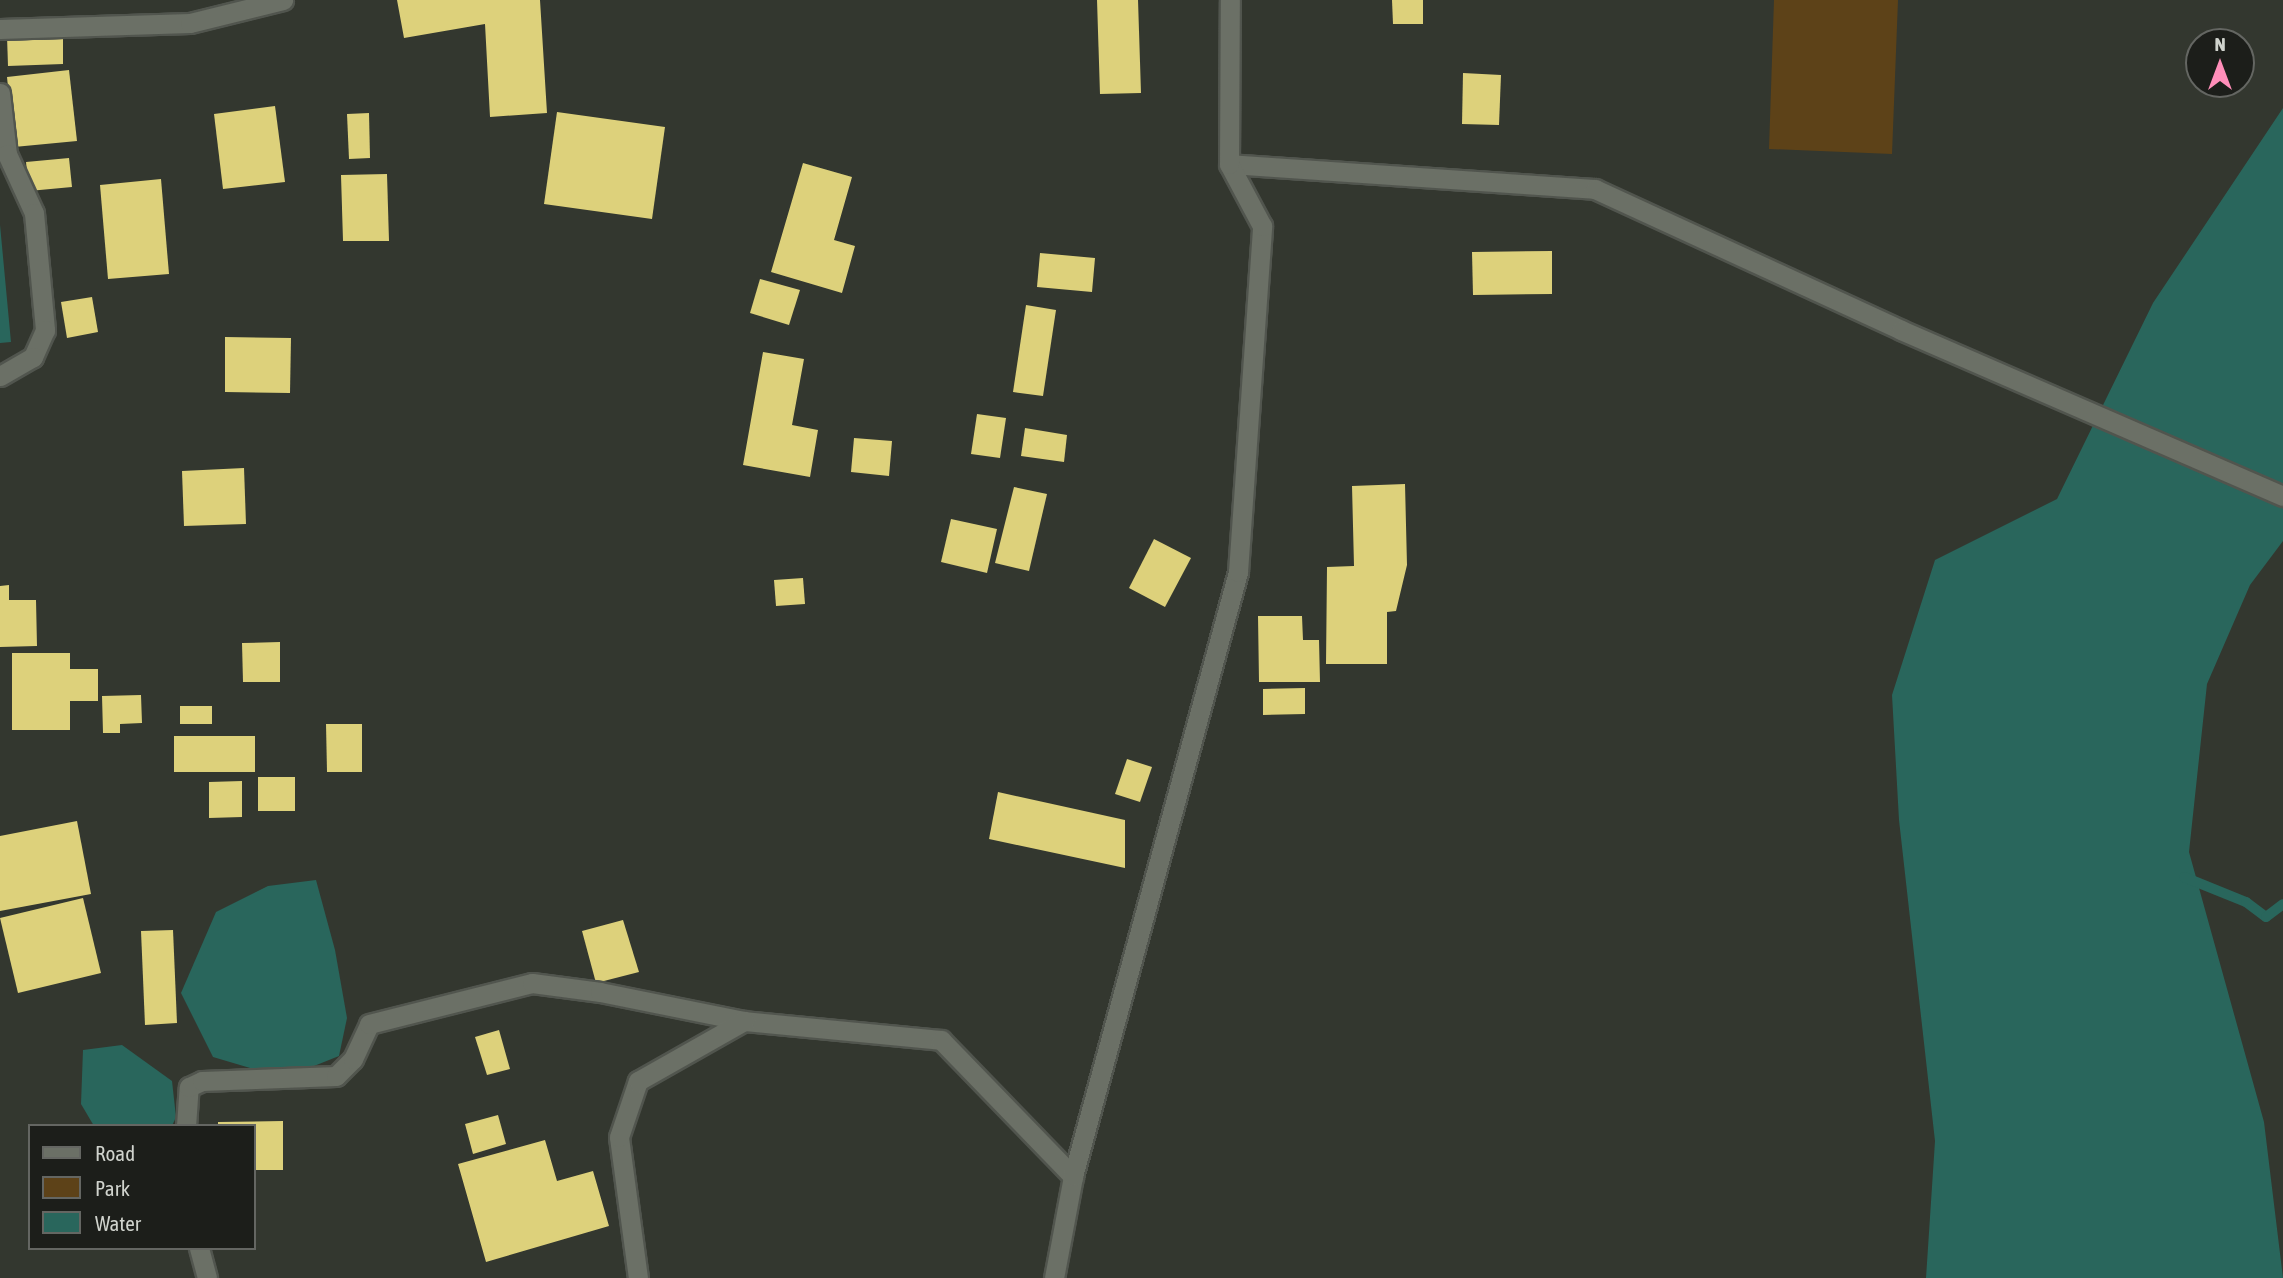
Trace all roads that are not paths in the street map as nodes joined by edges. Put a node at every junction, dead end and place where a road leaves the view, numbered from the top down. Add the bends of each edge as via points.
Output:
1 (283, 0) edge
2 (1230, 0) edge
3 (0, 29) edge
4 (0, 93) edge
5 (1229, 164) junction
6 (0, 376) edge
7 (2283, 496) edge
8 (744, 1021) junction
9 (186, 1124) edge
10 (1073, 1176) junction
11 (199, 1250) edge
12 (206, 1278) edge
13 (638, 1278) edge
14 (1054, 1278) edge

1 - 3 street via 169,25
2 - 5 street
4 - 6 street via 7,154 34,213 45,330 33,357
5 - 7 street via 1595,189 1901,330
5 - 10 street via 1262,226 1238,572
8 - 9 street via 532,983 369,1024 353,1059 336,1076 202,1081 189,1087
8 - 10 street via 941,1040
8 - 13 street via 638,1081 620,1137
10 - 14 street
11 - 12 street

